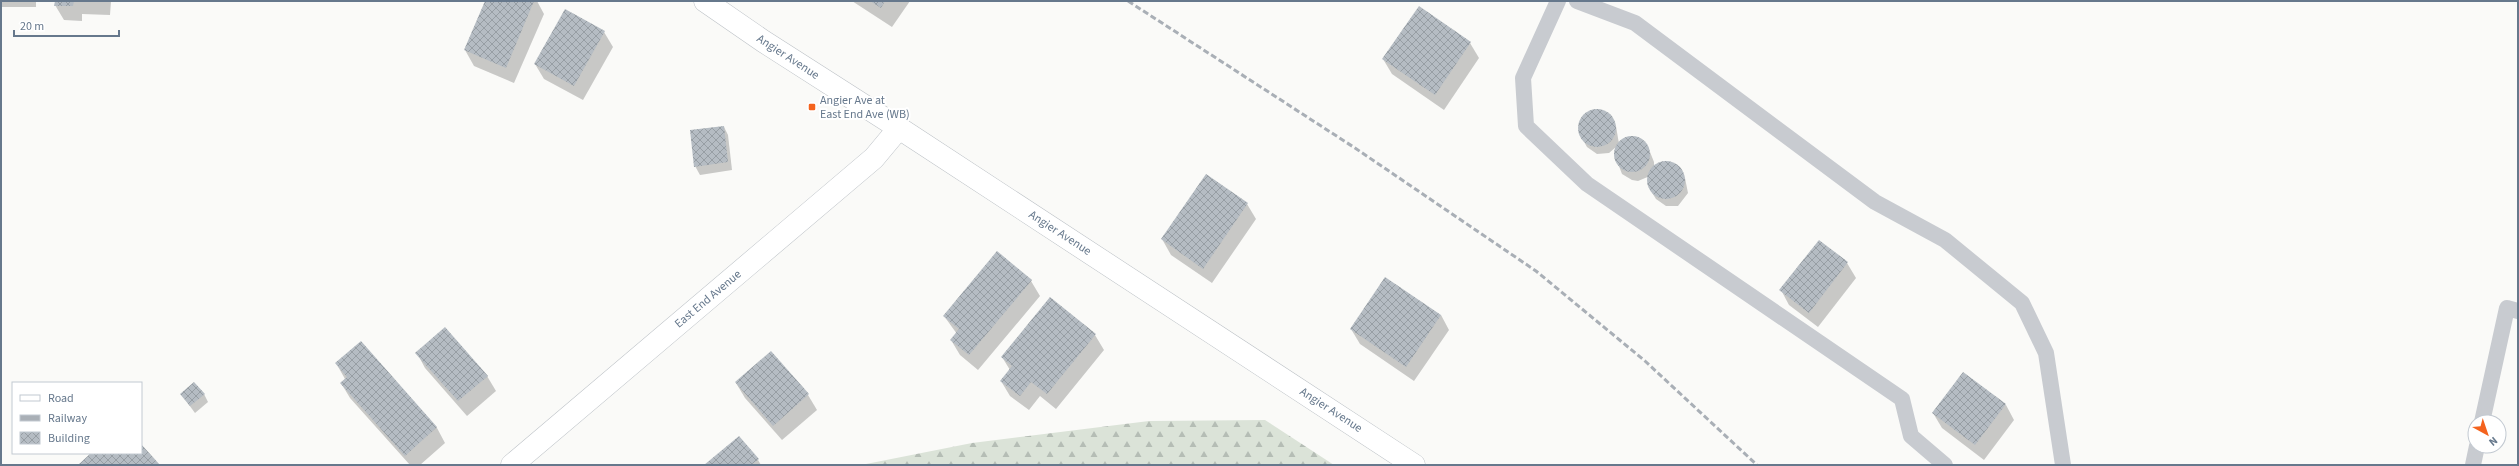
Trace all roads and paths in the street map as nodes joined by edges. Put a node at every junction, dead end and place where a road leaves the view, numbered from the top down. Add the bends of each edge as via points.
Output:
1 (705, 1) edge
2 (1558, 1) edge
3 (1577, 1) edge
4 (899, 128) junction
5 (2518, 311) edge
6 (2484, 414) edge
7 (2475, 454) edge
8 (512, 465) edge
9 (1414, 465) edge
10 (1945, 465) edge
11 (2063, 465) edge
12 (2473, 465) edge

1 - 4 main road, Angier Avenue
2 - 10 lane via 1523,78 1526,126 1588,184 1902,399 1910,436
3 - 11 lane via 1635,22 1875,202 1945,240 2022,303 2046,353
4 - 8 main road, East End Avenue via 874,158
4 - 9 main road, Angier Avenue
5 - 6 lane via 2507,308
7 - 12 lane

